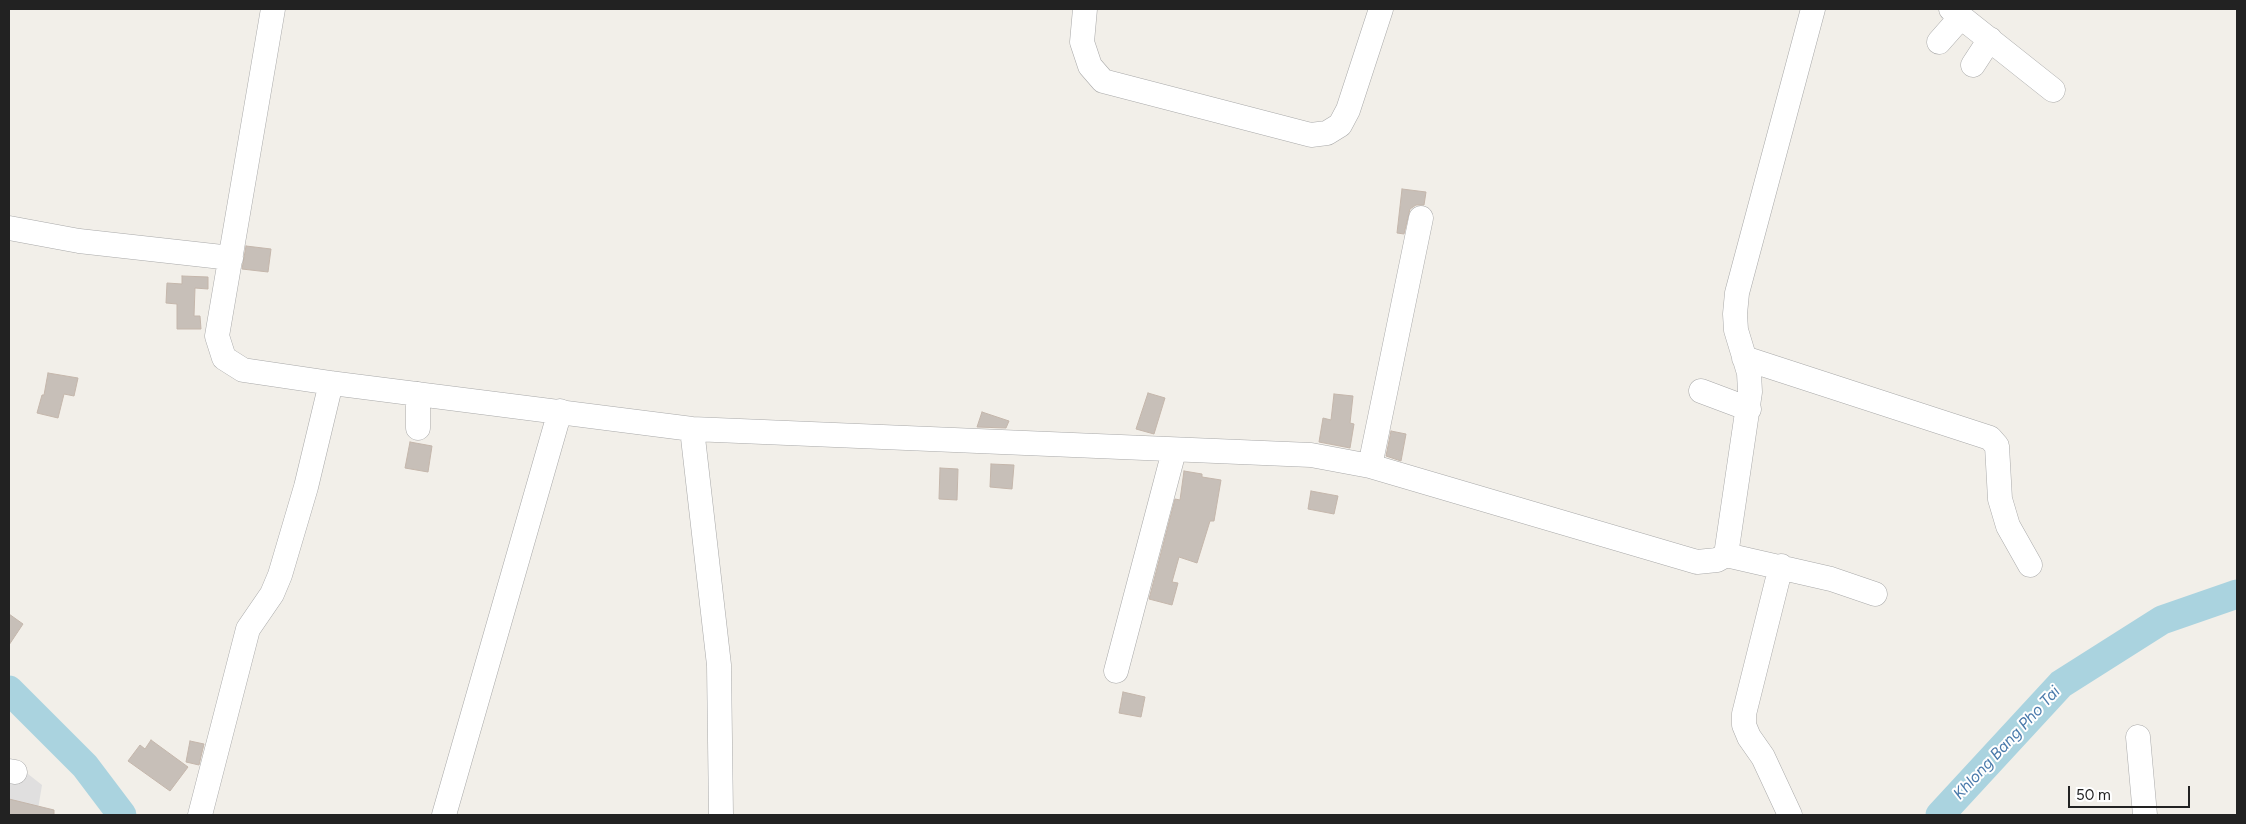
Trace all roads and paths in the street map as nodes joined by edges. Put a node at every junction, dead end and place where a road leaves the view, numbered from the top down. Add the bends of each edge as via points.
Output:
1 (273, 9) edge
2 (1086, 9) edge
3 (1381, 9) edge
4 (1813, 9) edge
5 (1956, 13) edge
6 (1990, 40) junction
7 (1940, 42) dead end
8 (1973, 65) dead end
9 (2053, 90) dead end
10 (1421, 218) dead end
11 (9, 228) edge
12 (230, 258) junction
13 (1744, 358) junction
14 (331, 383) junction
15 (1700, 391) dead end
16 (418, 394) junction
17 (1748, 410) junction
18 (560, 411) junction
19 (418, 428) dead end
20 (692, 429) junction
21 (1174, 451) junction
22 (1370, 466) junction
23 (1726, 554) junction
24 (2030, 565) dead end
25 (1781, 566) junction
26 (1875, 594) dead end
27 (1116, 671) dead end
28 (2138, 736) dead end
29 (200, 815) edge
30 (444, 815) edge
31 (721, 815) edge
32 (1790, 815) edge
33 (2144, 815) edge

1 - 12 street
2 - 3 street via 1082,42 1090,66 1103,80 1311,135 1327,133 1340,125 1348,110
4 - 13 street via 1738,293 1736,330
5 - 6 street
5 - 7 street
6 - 8 street
6 - 9 street
10 - 22 street
11 - 12 street via 79,241
12 - 14 street via 217,336 224,358 243,370
13 - 17 street via 1749,373
13 - 24 street via 1990,438 1997,446 2000,499 2008,526
14 - 16 street
14 - 29 street via 306,487 280,575 272,594 248,629
15 - 17 street
16 - 18 street
16 - 19 street
17 - 23 street
18 - 20 street
18 - 30 street
20 - 21 street
20 - 31 street via 720,665
21 - 22 street via 1311,455
21 - 27 street
22 - 23 street via 1697,562 1717,560
23 - 25 street
25 - 26 street
25 - 32 street via 1744,714 1744,726
28 - 33 street

